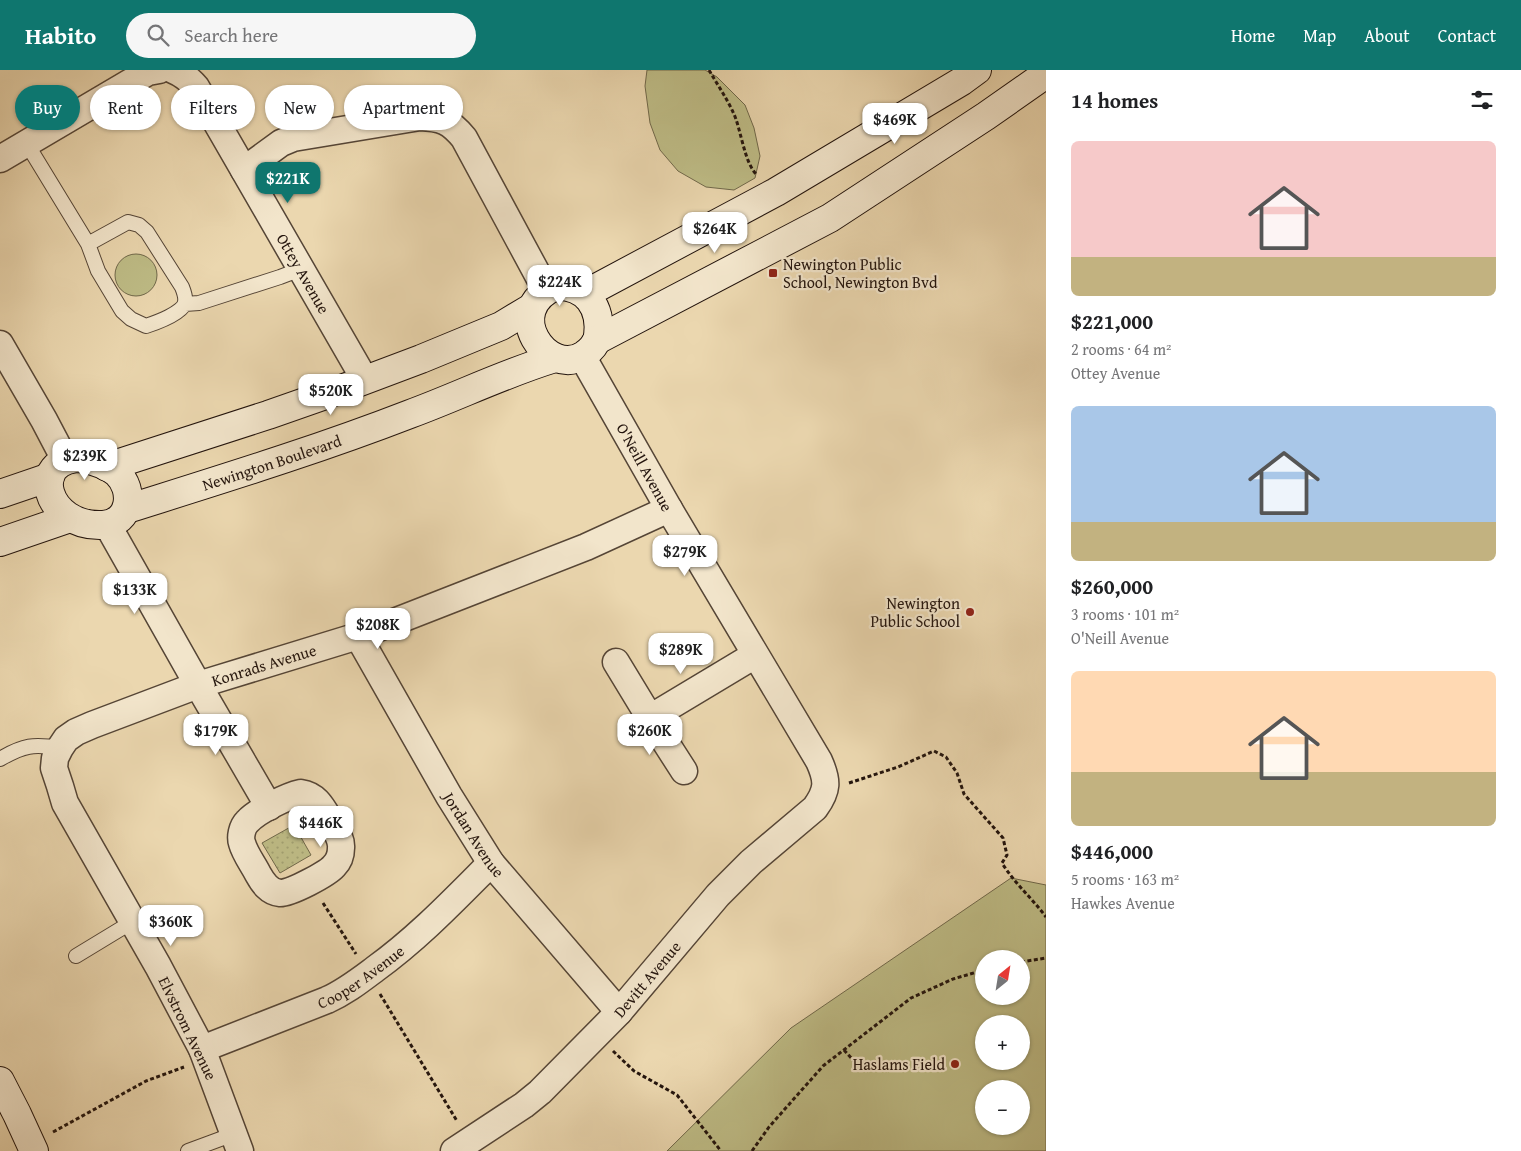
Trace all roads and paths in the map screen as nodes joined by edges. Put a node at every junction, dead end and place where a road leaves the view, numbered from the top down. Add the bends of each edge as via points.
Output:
1 (159, 70) edge
2 (172, 70) edge
3 (709, 70) edge
4 (977, 70) edge
5 (1046, 74) edge
6 (125, 77) edge
7 (27, 144) junction
8 (0, 159) edge
9 (244, 170) junction
10 (776, 192) junction
11 (88, 244) junction
12 (301, 269) junction
13 (585, 294) junction
14 (539, 299) junction
15 (185, 304) junction
16 (0, 344) edge
17 (590, 348) junction
18 (555, 358) junction
19 (365, 380) junction
20 (107, 467) junction
21 (57, 469) junction
22 (0, 494) edge
23 (669, 510) junction
24 (117, 517) junction
25 (70, 518) junction
26 (0, 542) edge
27 (358, 636) junction
28 (755, 655) junction
29 (616, 662) dead end
30 (198, 685) junction
31 (650, 718) junction
32 (60, 748) junction
33 (0, 759) edge
34 (684, 771) dead end
35 (825, 790) junction
36 (269, 807) junction
37 (491, 863) junction
38 (309, 881) junction
39 (1046, 917) edge
40 (132, 922) junction
41 (76, 956) dead end
42 (1046, 958) edge
43 (1030, 961) edge
44 (975, 973) edge
45 (369, 974) junction
46 (616, 1015) junction
47 (844, 1050) junction
48 (204, 1054) junction
49 (860, 1068) dead end
50 (0, 1081) edge
51 (237, 1142) edge
52 (461, 1146) edge
53 (33, 1147) edge
54 (188, 1151) edge
55 (721, 1151) edge
56 (752, 1151) edge

1 - 6 street
2 - 9 street, Ottey Avenue via 182,73 196,87
3 - 10 path via 734,113 754,172
4 - 10 street
5 - 17 street via 830,218
6 - 7 street
7 - 8 street
7 - 11 lane
9 - 12 street, Ottey Avenue
9 - 14 street via 282,144 299,137 420,117 446,121 464,138
10 - 13 street
11 - 15 lane via 98,271 122,311 131,319 146,326
11 - 15 lane via 128,222 139,225 147,232 182,287
12 - 15 lane via 199,303
12 - 19 street, Ottey Avenue
13 - 14 street via 576,288 556,286
13 - 17 street via 593,304 599,328
14 - 18 street via 530,320 532,332 537,342
14 - 19 street via 501,326
16 - 21 street via 44,420
17 - 18 street via 564,360
17 - 23 street, O'Neill Avenue
18 - 24 street, Newington Boulevard via 411,414
19 - 20 street
20 - 21 street via 82,458
20 - 24 street via 125,484 128,493
21 - 22 street
21 - 25 street via 49,489 54,503
23 - 27 street, Konrads Avenue via 586,547
23 - 28 street, O'Neill Avenue
24 - 25 street via 85,524
24 - 30 street
25 - 26 street
27 - 30 street, Konrads Avenue
27 - 37 street, Jordan Avenue
28 - 31 street
28 - 35 street, O'Neill Avenue via 819,761 826,782
29 - 31 street
30 - 32 street, Konrads Avenue via 76,732
30 - 36 street
31 - 34 street
32 - 33 lane via 38,745 16,750
32 - 40 street, Elvstrom Avenue via 54,768 65,803
35 - 39 path via 898,767 934,751 946,757 957,773 964,794 1003,838 1007,854 1002,863 1011,878
35 - 46 street, Devitt Avenue via 815,808 751,862 718,895
36 - 38 street via 247,821 241,837 262,883 279,893
36 - 38 street via 292,795 308,794 319,803 340,839 342,851 336,864
37 - 45 street, Cooper Avenue via 412,941
37 - 46 street, Jordan Avenue
38 - 45 path
40 - 41 lane
40 - 48 street, Elvstrom Avenue
42 - 43 path
44 - 47 path via 911,998
45 - 48 street, Cooper Avenue via 327,1000
45 - 52 path
46 - 52 street, Devitt Avenue via 540,1092
46 - 55 path via 614,1051 634,1071 677,1095
47 - 49 path
47 - 56 path via 822,1066
48 - 51 street, Elvstrom Avenue
48 - 53 path via 146,1081
50 - 53 street
51 - 54 lane

